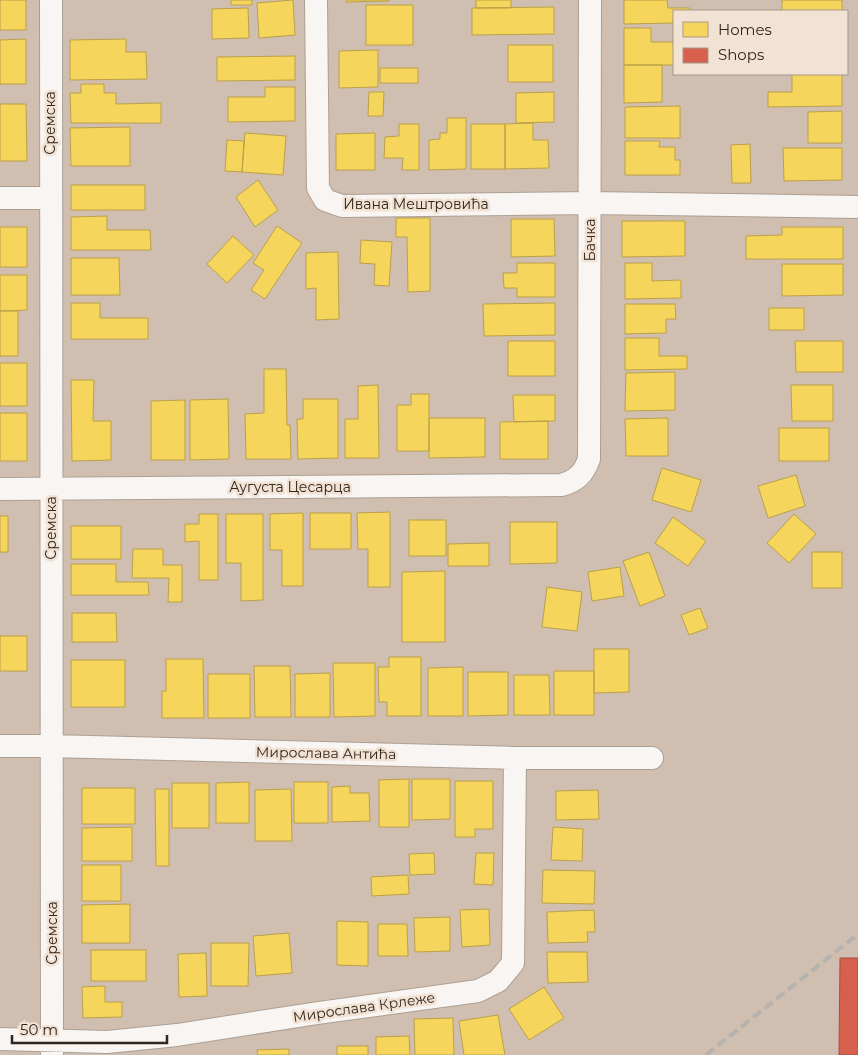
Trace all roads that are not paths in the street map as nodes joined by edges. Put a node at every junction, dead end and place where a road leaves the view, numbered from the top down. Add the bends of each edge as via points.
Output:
1 (51, 0) edge
2 (316, 0) edge
3 (590, 0) edge
4 (0, 198) edge
5 (51, 198) junction
6 (590, 202) junction
7 (858, 207) edge
8 (578, 478) joint
9 (0, 489) edge
10 (51, 489) junction
11 (0, 746) edge
12 (51, 746) junction
13 (515, 758) junction
14 (652, 758) dead end
15 (0, 1039) edge
16 (52, 1048) edge

1 - 5 street, Сремска
2 - 6 street, Ивана Мештровића via 318,188 325,200 342,206
3 - 6 street, Бачка
4 - 5 street
5 - 10 street, Сремска
6 - 7 street, Ивана Мештровића
6 - 8 street, Бачка via 589,459
8 - 10 street, Аугуста Цесарца via 561,485
9 - 10 street, Аугуста Цесарца
10 - 12 street, Сремска
11 - 12 street, Мирослава Антића
12 - 13 street, Мирослава Антића
12 - 16 street, Сремска
13 - 14 street, Мирослава Антића
13 - 16 street, Мирослава Крлеже via 513,963 498,981 478,991 177,1035
15 - 16 street, Мирослава Крлеже

